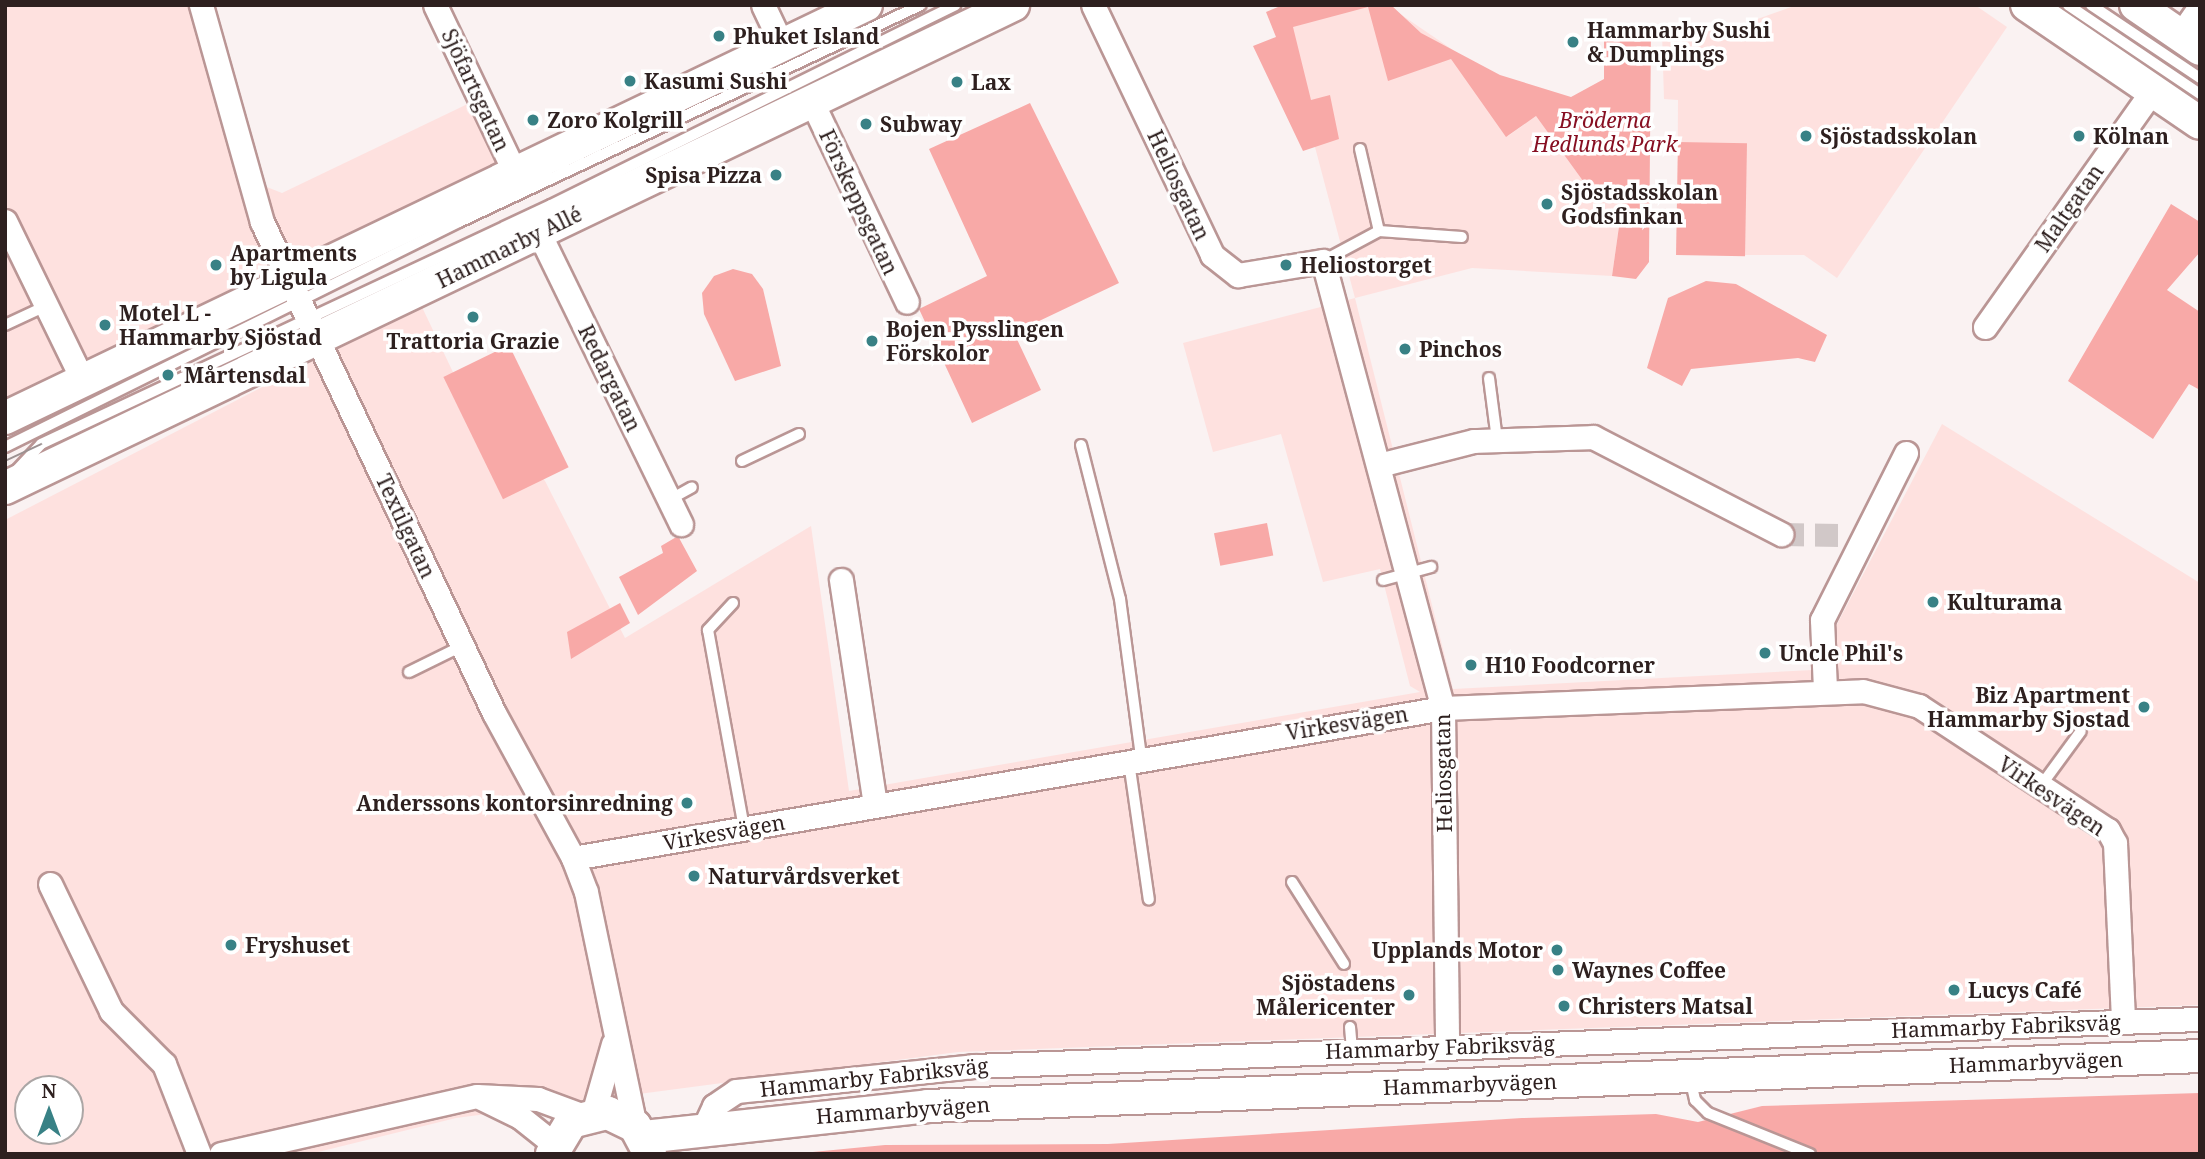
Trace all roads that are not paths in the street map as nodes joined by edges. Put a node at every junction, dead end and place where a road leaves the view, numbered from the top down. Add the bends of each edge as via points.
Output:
1 (201, 5) edge
2 (435, 5) edge
3 (763, 5) edge
4 (866, 5) edge
5 (921, 5) edge
6 (955, 5) edge
7 (1013, 5) edge
8 (1093, 5) edge
9 (2027, 5) edge
10 (2068, 5) edge
11 (2091, 5) edge
12 (2136, 5) edge
13 (2200, 6) edge
14 (2190, 42) edge
15 (782, 46) junction
16 (2200, 78) edge
17 (2153, 90) junction
18 (2200, 94) edge
19 (812, 102) junction
20 (2200, 123) edge
21 (1360, 149) dead end
22 (516, 175) junction
23 (5, 221) edge
24 (1380, 231) junction
25 (539, 233) junction
26 (1462, 237) dead end
27 (1323, 261) junction
28 (907, 302) dead end
29 (46, 306) junction
30 (304, 310) junction
31 (5, 325) edge
32 (1985, 327) dead end
33 (1489, 378) dead end
34 (83, 381) junction
35 (5, 418) edge
36 (799, 433) dead end
37 (1497, 440) junction
38 (1081, 445) dead end
39 (5, 446) edge
40 (1906, 453) dead end
41 (742, 461) dead end
42 (1378, 466) junction
43 (5, 485) edge
44 (692, 488) dead end
45 (669, 500) junction
46 (681, 524) dead end
47 (1782, 534) tunnel mouth
48 (1431, 567) dead end
49 (1406, 573) junction
50 (842, 580) dead end
51 (1383, 580) dead end
52 (733, 603) dead end
53 (462, 646) junction
54 (409, 672) dead end
55 (1825, 689) junction
56 (1443, 708) junction
57 (2081, 731) dead end
58 (1135, 758) junction
59 (2040, 787) junction
60 (875, 806) junction
61 (744, 828) junction
62 (573, 858) junction
63 (1292, 882) dead end
64 (50, 884) dead end
65 (1149, 900) dead end
66 (1344, 964) dead end
67 (2200, 1019) edge
68 (2123, 1021) junction
69 (1350, 1027) dead end
70 (613, 1044) junction
71 (1447, 1046) junction
72 (1352, 1051) junction
73 (2200, 1056) edge
74 (1690, 1075) junction
75 (477, 1096) junction
76 (588, 1115) junction
77 (643, 1139) edge
78 (704, 1143) edge
79 (552, 1151) edge
80 (199, 1154) edge
81 (221, 1154) edge
82 (1810, 1154) edge

1 - 30 street, Textilgatan via 262,222
2 - 22 street, Sjöfartsgatan
3 - 15 street
4 - 15 street, Hammarby Allé
5 - 30 lane via 459,222
6 - 30 lane via 551,205
7 - 19 street, Hammarby Allé
8 - 27 street, Heliosgatan via 1212,255 1238,275
9 - 17 street
10 - 18 lane
11 - 16 lane
12 - 14 street
13 - 14 street
15 - 22 street, Hammarby Allé
17 - 20 street
17 - 32 street, Maltgatan
19 - 25 street, Hammarby Allé
19 - 28 street, Förskeppsgatan
21 - 24 lane
22 - 30 street, Hammarby Allé
23 - 29 street
24 - 26 lane
24 - 27 lane
25 - 30 street, Hammarby Allé
25 - 45 street, Redargatan
27 - 42 street, Heliosgatan
29 - 31 lane
29 - 34 street
30 - 34 street, Hammarby Allé
30 - 39 lane
30 - 43 street, Hammarby Allé
30 - 53 street, Textilgatan
33 - 37 lane
34 - 35 street, Hammarby Allé
36 - 41 lane
37 - 42 street
37 - 47 street via 1593,437
38 - 58 lane via 1120,599
40 - 55 street via 1849,540 1822,620
42 - 49 street, Heliosgatan
44 - 45 lane
45 - 46 street, Redargatan
48 - 49 lane
49 - 51 lane
49 - 56 street, Heliosgatan
50 - 60 street
52 - 61 lane via 708,630
53 - 54 lane
53 - 62 street, Textilgatan
55 - 56 street, Virkesvägen
55 - 59 street, Virkesvägen via 1863,691 1919,706
56 - 58 street, Virkesvägen
56 - 71 street, Heliosgatan
57 - 59 lane
58 - 60 street, Virkesvägen
58 - 65 lane
59 - 68 street, Virkesvägen via 2108,830 2115,843
60 - 61 street, Virkesvägen
61 - 62 street, Virkesvägen
62 - 70 street, Textilgatan via 586,892
63 - 66 lane
64 - 80 street via 111,1011 164,1064
67 - 68 street, Hammarby Fabriksväg
68 - 71 street, Hammarby Fabriksväg
69 - 72 lane
70 - 76 street, Textilgatan
70 - 77 street, Textilgatan via 628,1077
71 - 72 street, Hammarby Fabriksväg
72 - 78 street, Hammarby Fabriksväg via 1186,1054 840,1078 736,1091 714,1105
73 - 74 street, Hammarbyvägen
74 - 78 street, Hammarbyvägen via 928,1105 741,1130
74 - 82 lane via 1695,1100 1708,1112
75 - 76 street via 538,1099
75 - 79 street via 520,1116
75 - 81 street
76 - 77 street, Hammarbyvägen
76 - 79 street
77 - 78 street, Hammarbyvägen

